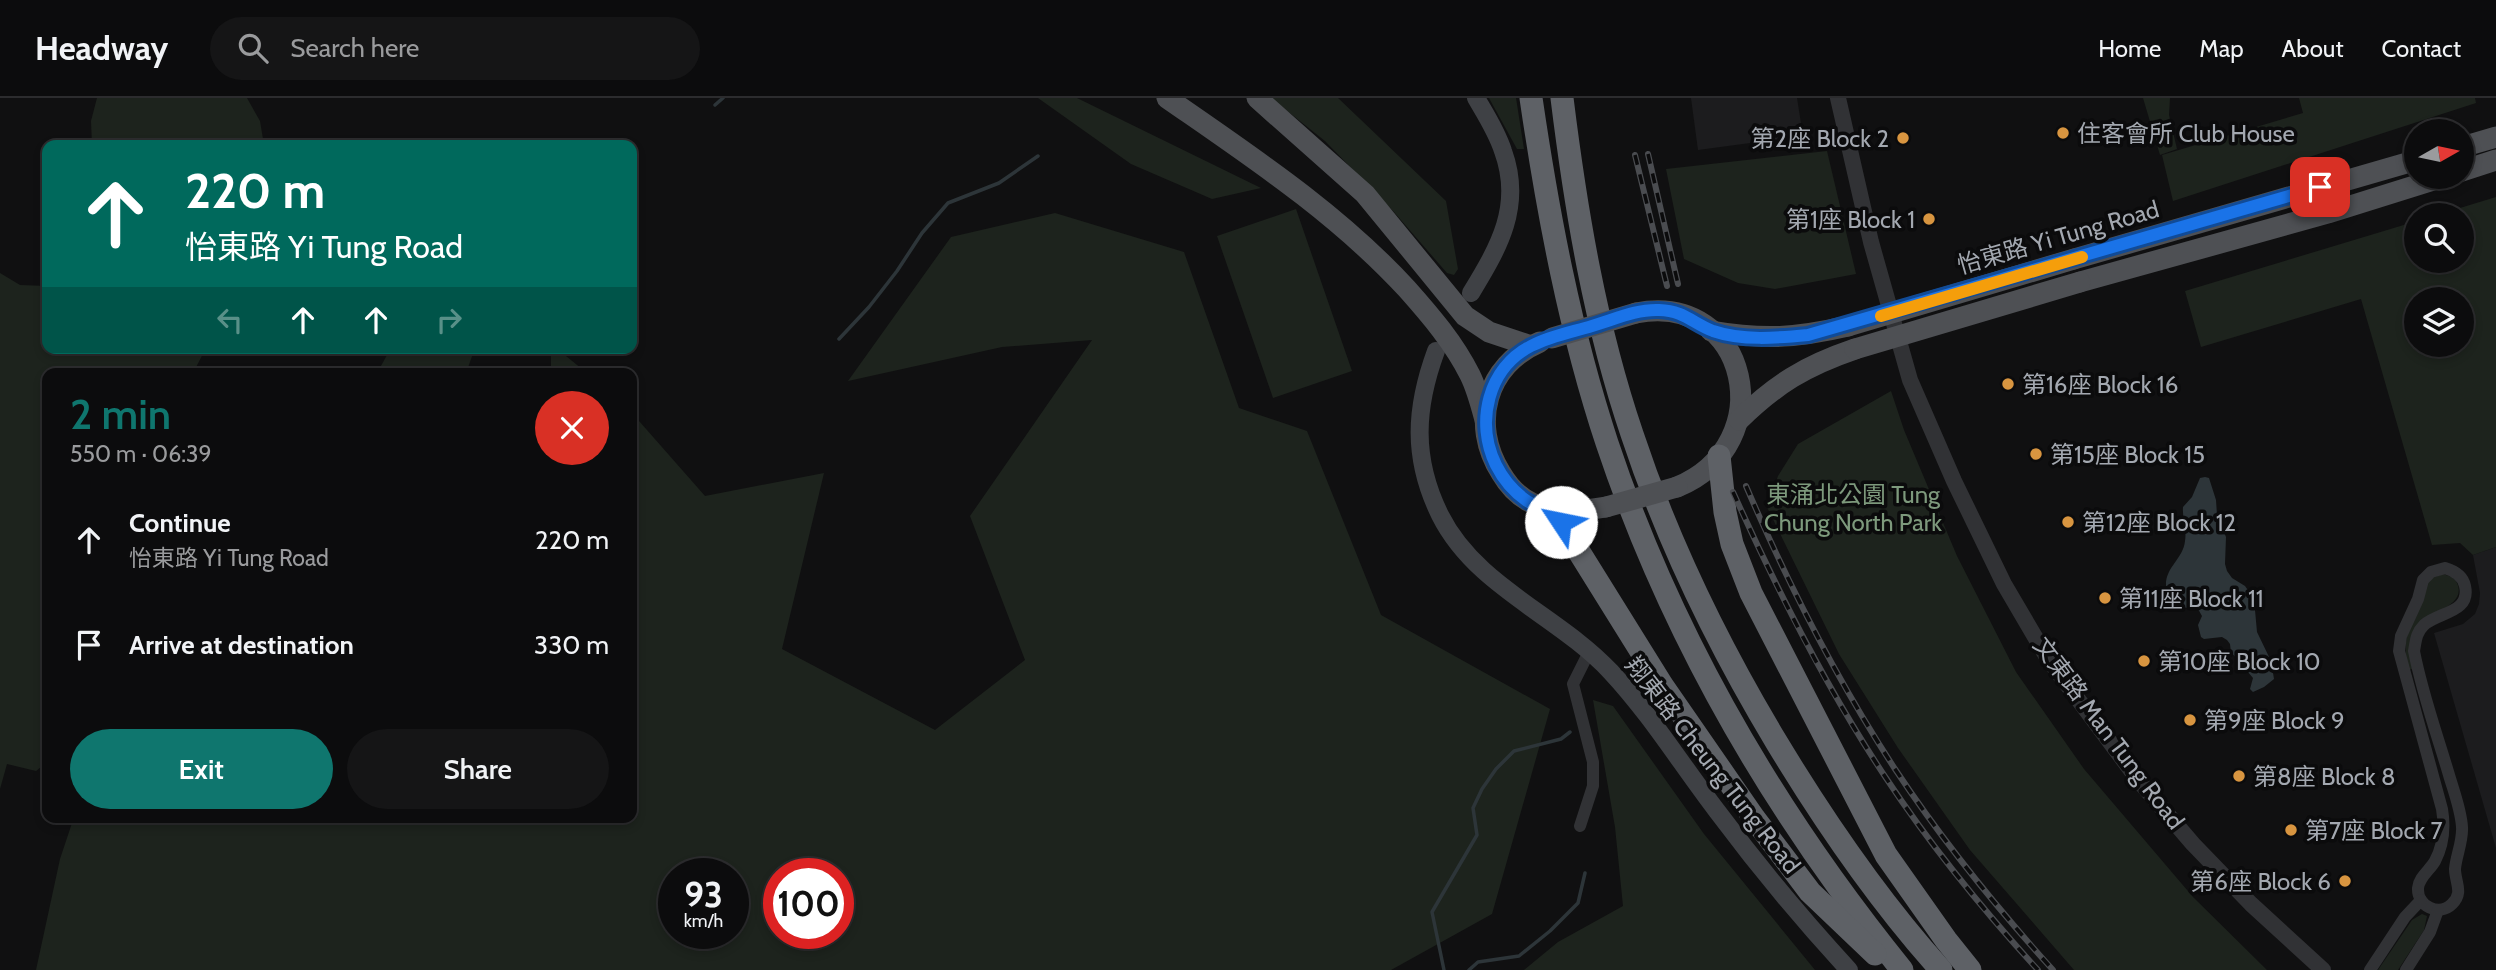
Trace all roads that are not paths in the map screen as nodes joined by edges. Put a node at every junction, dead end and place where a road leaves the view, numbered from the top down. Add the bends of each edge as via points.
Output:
1 (1167, 98) edge
2 (1257, 98) edge
3 (1476, 98) edge
4 (1531, 98) edge
5 (1562, 98) edge
6 (1839, 98) edge
7 (2496, 137) edge
8 (2474, 143) edge
9 (2496, 160) edge
10 (2404, 164) edge
11 (2474, 167) edge
12 (2405, 189) edge
13 (1471, 293) dead end
14 (1711, 331) junction
15 (1531, 346) junction
16 (1436, 351) dead end
17 (1485, 420) junction
18 (1739, 420) junction
19 (1719, 456) junction
20 (1553, 510) junction
21 (1589, 652) junction
22 (1580, 826) dead end
23 (2425, 874) junction
24 (2455, 877) junction
25 (2421, 900) junction
26 (2438, 910) junction
27 (1849, 970) edge
28 (1892, 970) edge
29 (1902, 970) edge
30 (1941, 970) edge
31 (1970, 970) edge
32 (2323, 970) edge
33 (2370, 970) edge
34 (2406, 970) edge

1 - 17 main road via 1335,218 1385,265 1452,343 1472,378
2 - 15 main road via 1365,194 1465,316 1489,332
3 - 13 main road via 1504,152 1511,198 1506,227
4 - 29 highway via 1559,263 1586,373 1651,560 1710,682 1766,778
5 - 30 highway via 1575,194 1602,330 1631,432 1676,550 1734,670 1812,802 1878,896
6 - 32 street, 文東路 Man Tung Road via 1871,242 1910,380 2004,584 2048,659 2139,782 2251,904
7 - 8 main road
9 - 11 main road
10 - 14 main road, 怡東路 Yi Tung Road, bridge via 1848,326 1774,338
12 - 18 main road, 怡東路 Yi Tung Road, bridge via 1854,349 1778,385
14 - 15 main road, bridge via 1679,314 1657,310
14 - 18 main road via 1738,370 1742,389
15 - 17 main road via 1501,371
16 - 21 main road, 翔東路 Cheung Tung Road via 1420,405 1418,437 1423,469 1440,514 1454,537 1494,579
17 - 20 main road via 1490,451 1504,479 1528,502
18 - 19 main road
19 - 20 main road, bridge via 1677,487 1606,507
19 - 31 highway via 1730,534 1751,593 1886,855
20 - 28 highway via 1662,684 1754,818 1810,892
21 - 22 street via 1573,684 1593,762 1593,786
21 - 27 main road, 翔東路 Cheung Tung Road via 1648,715 1764,872
23 - 24 street via 2444,870
23 - 24 street via 2435,861 2445,828 2399,651 2423,580 2445,568 2462,578 2465,598 2455,610 2424,625 2416,634 2414,651 2463,829
23 - 25 street via 2418,890
24 - 26 street via 2458,897 2450,907
25 - 26 street
25 - 33 street
26 - 34 street

